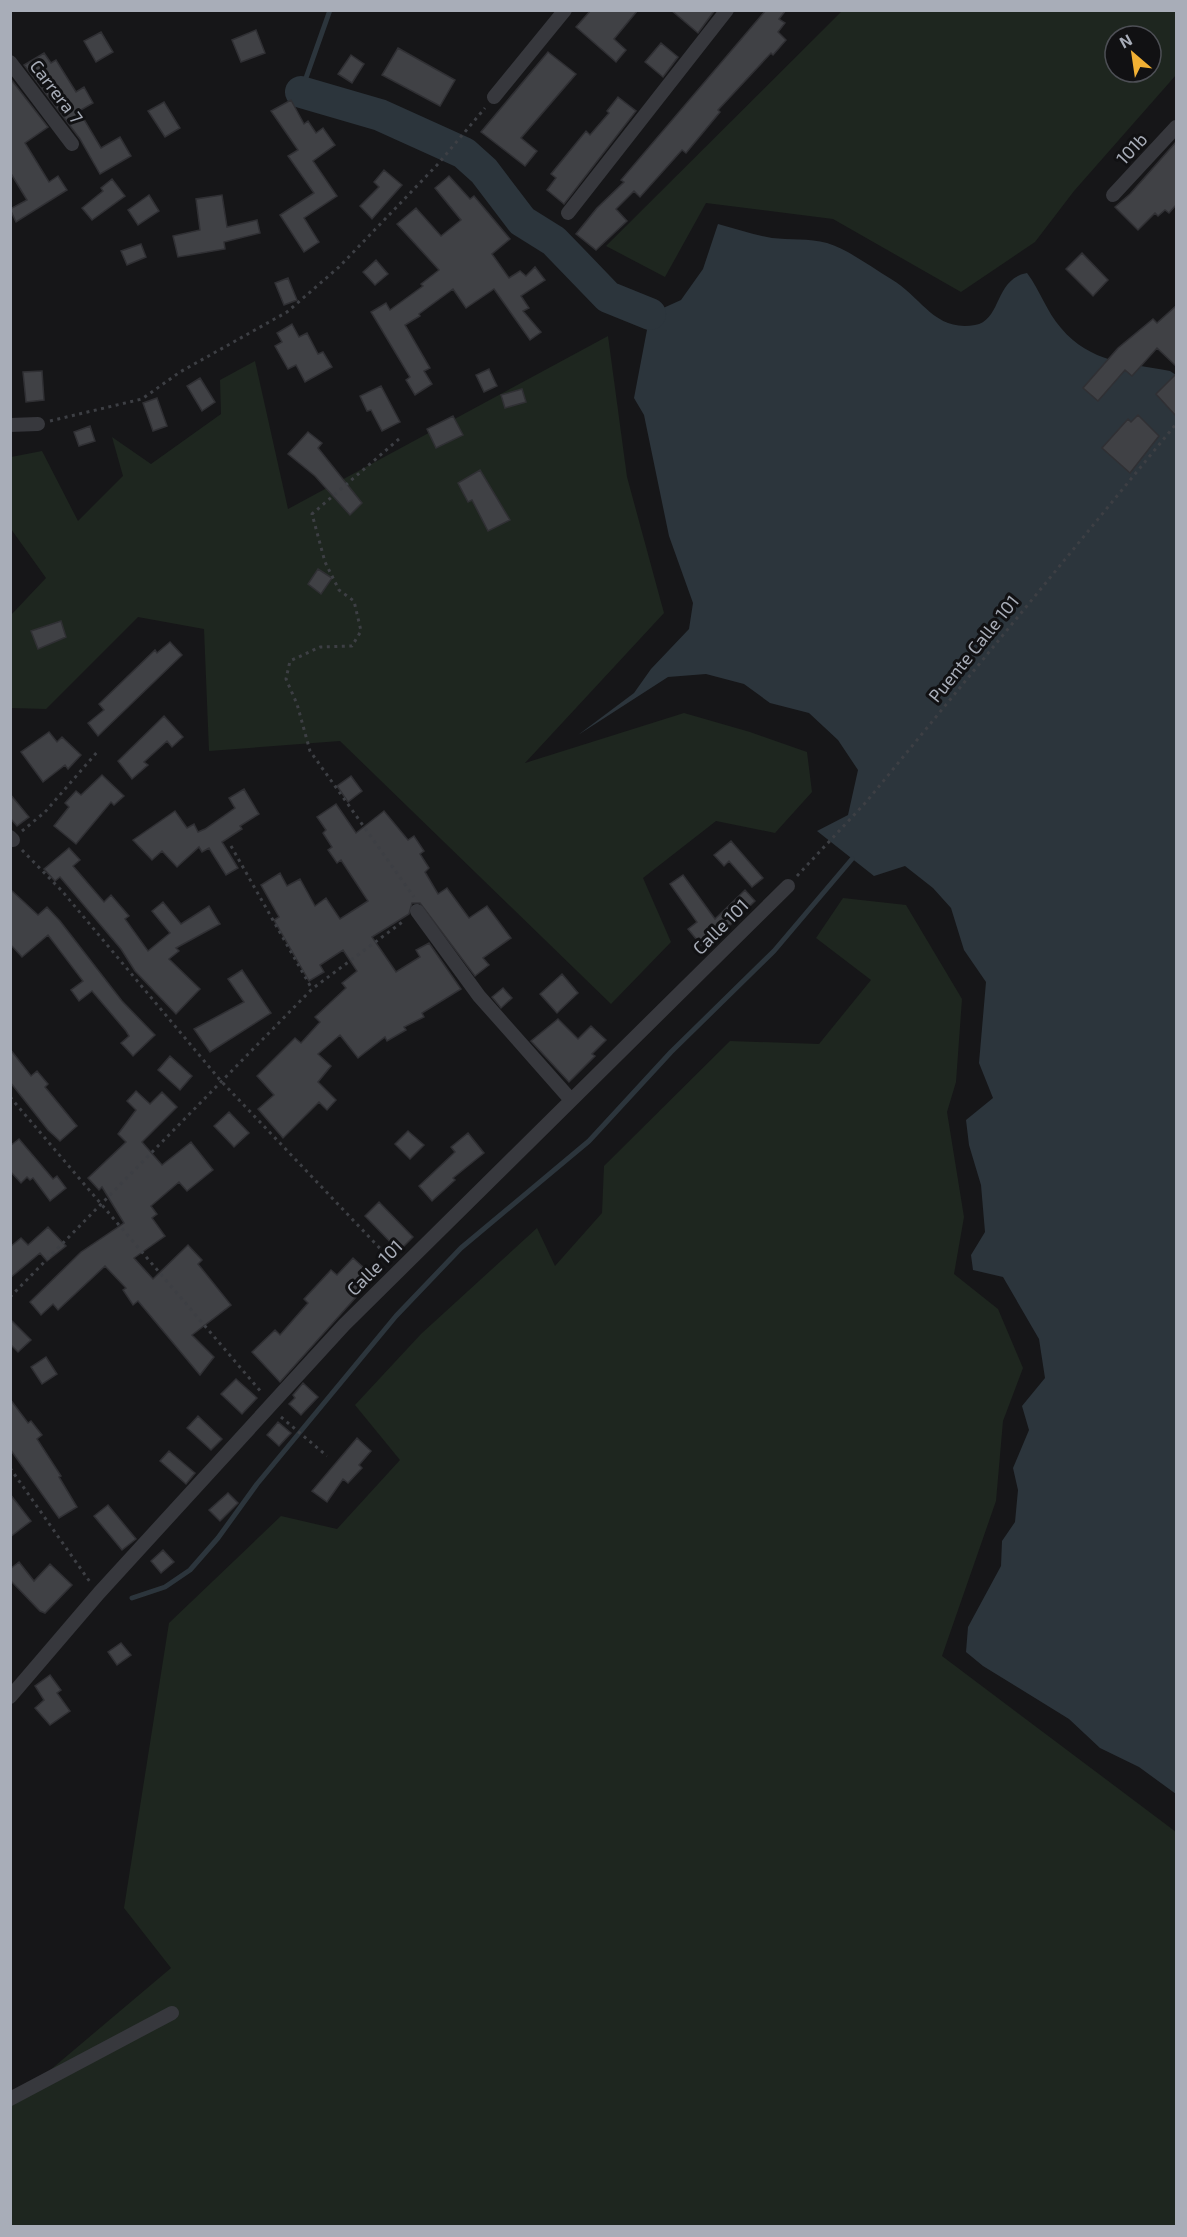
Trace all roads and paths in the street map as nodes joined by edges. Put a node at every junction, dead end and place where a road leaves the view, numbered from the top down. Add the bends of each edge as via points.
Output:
1 (545, 10) edge
2 (727, 10) edge
3 (561, 15) edge
4 (10, 62) edge
5 (494, 97) joint
6 (1176, 127) edge
7 (72, 144) dead end
8 (1113, 195) dead end
9 (568, 213) dead end
10 (38, 424) joint
11 (1176, 424) edge
12 (10, 425) edge
13 (399, 439) dead end
14 (98, 752) dead end
15 (12, 838) edge
16 (231, 846) dead end
17 (788, 886) joint
18 (417, 911) junction
19 (312, 989) junction
20 (221, 1081) junction
21 (10, 1097) edge
22 (571, 1100) junction
23 (100, 1204) junction
24 (399, 1268) junction
25 (10, 1297) edge
26 (272, 1404) junction
27 (288, 1424) dead end
28 (327, 1456) dead end
29 (10, 1468) edge
30 (99, 1593) junction
31 (10, 1697) edge
32 (172, 2013) dead end
33 (10, 2099) edge

1 - 3 street
2 - 9 street
3 - 5 street
4 - 7 street, Carrera 7
5 - 10 path via 438,164 339,267 287,312 180,372 142,399
6 - 8 street, 101b
10 - 12 street
11 - 17 path, Puente Calle 101 via 867,801
13 - 18 path via 312,514 325,562 339,590 354,601 361,631 352,646 320,647 290,661 286,679 310,750 418,902
14 - 15 path via 45,812
15 - 20 path via 62,891
16 - 19 path
17 - 22 street, Calle 101
18 - 19 path
18 - 22 street via 480,996
19 - 20 path
20 - 23 path
20 - 24 path
21 - 23 path
22 - 24 street, Calle 101
23 - 25 path
23 - 26 path
24 - 26 street, Calle 101
26 - 30 street, Calle 101
27 - 28 path
29 - 30 path
30 - 31 street, Calle 101
32 - 33 street

